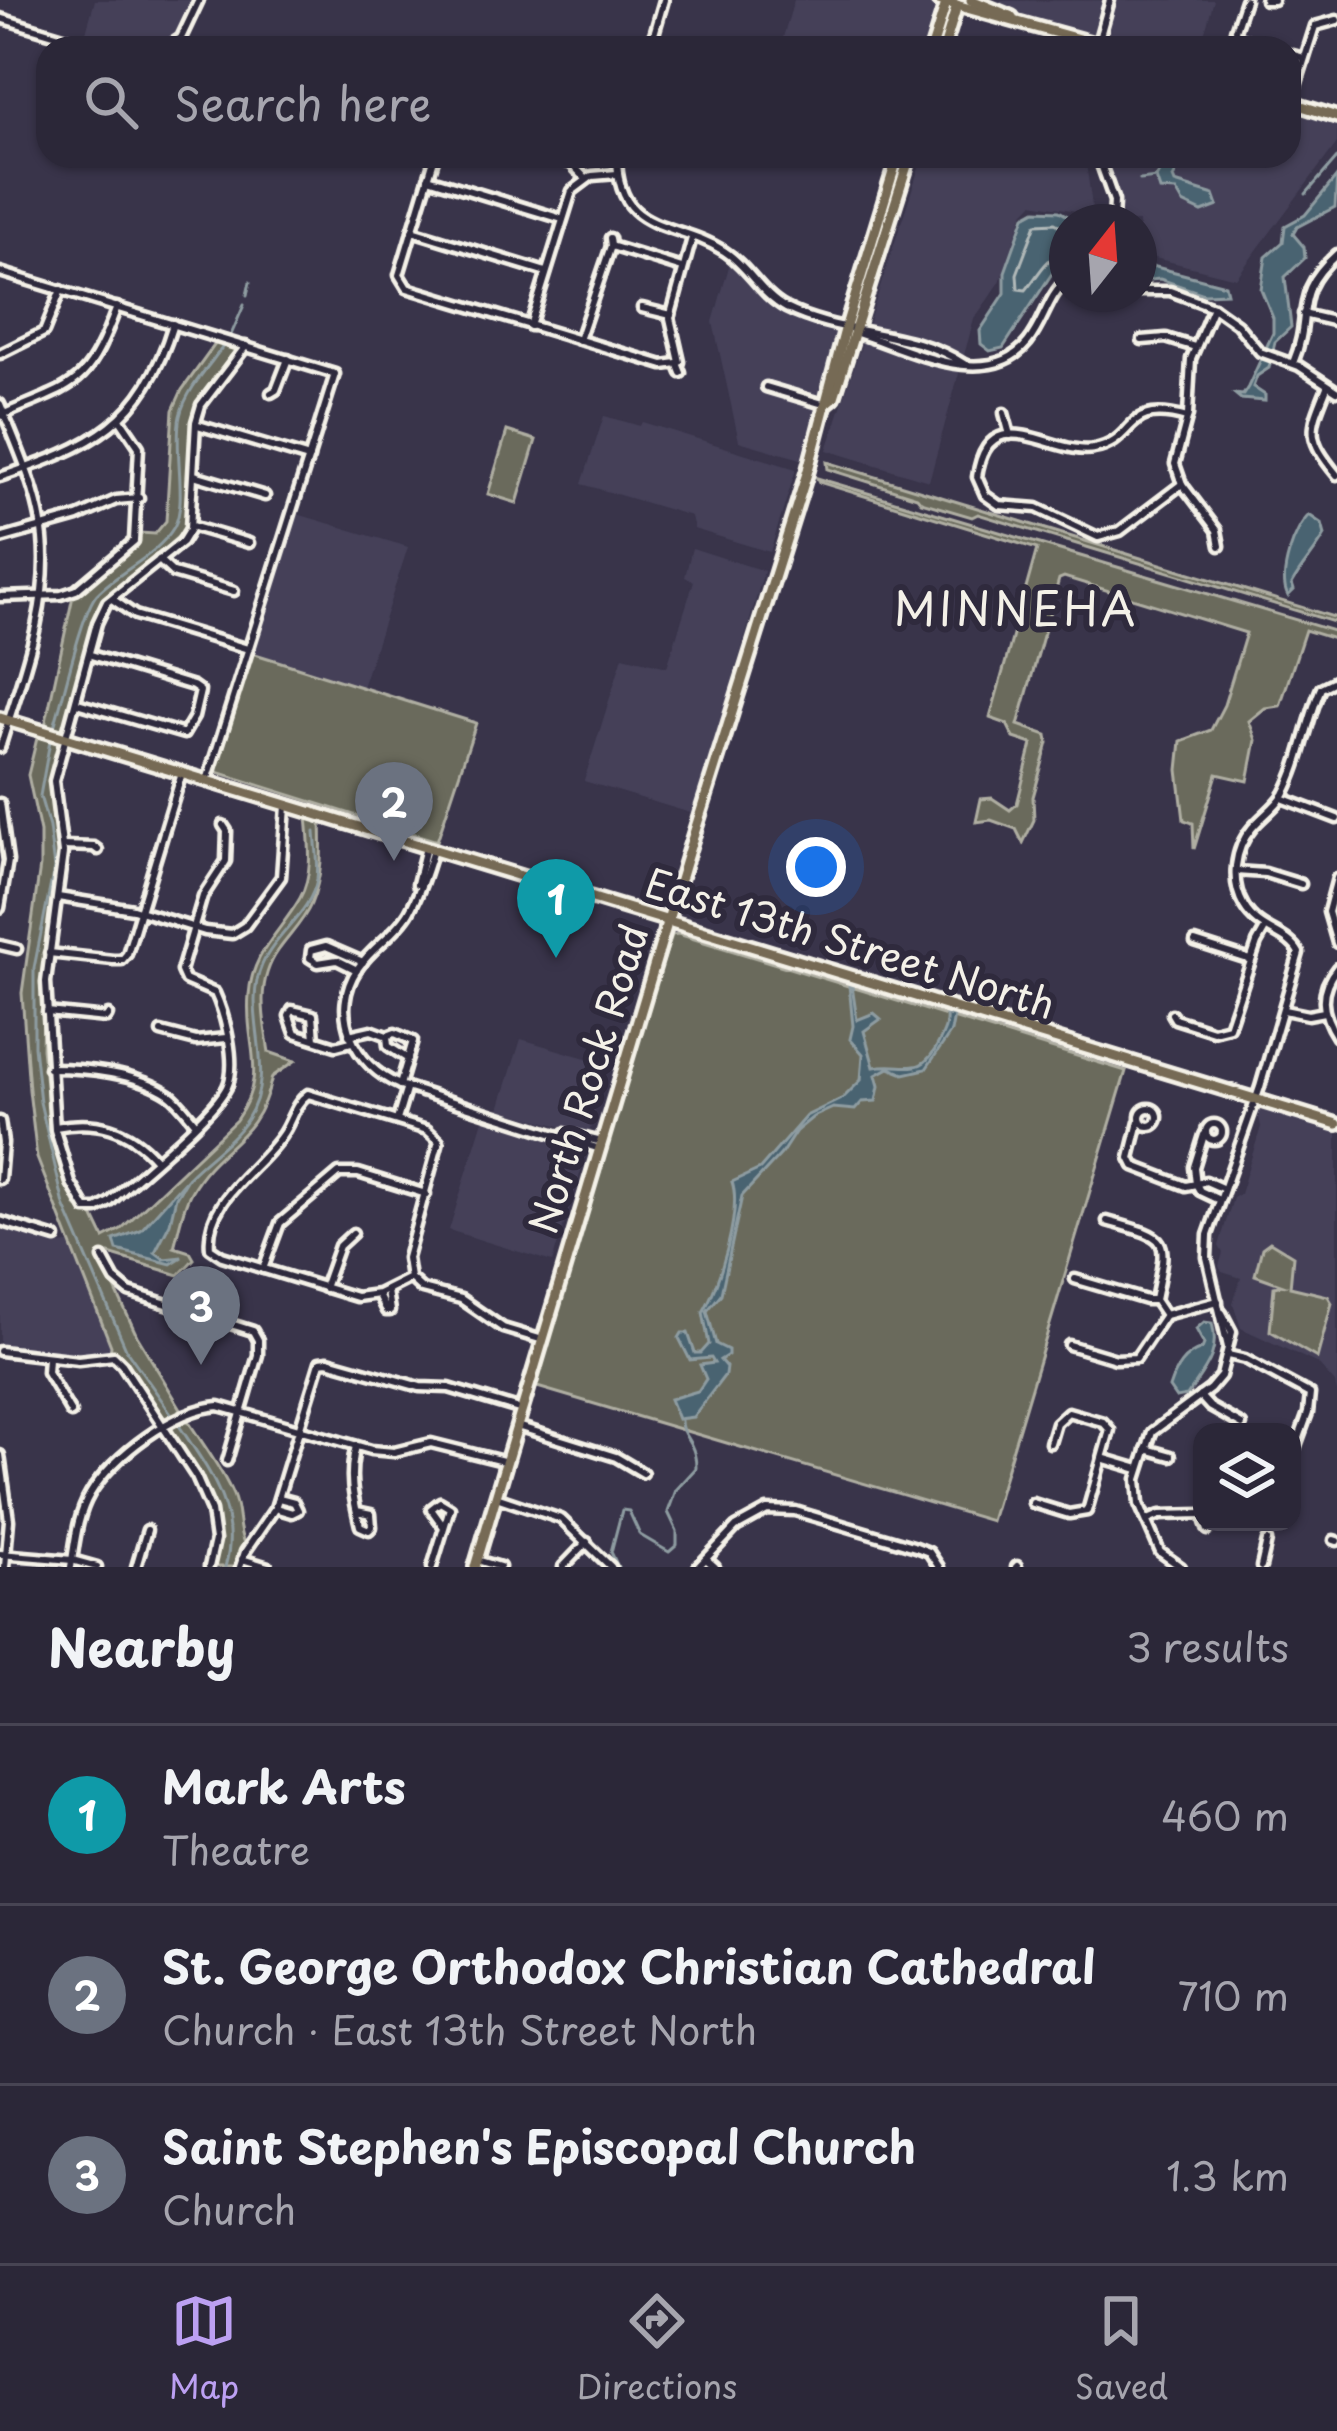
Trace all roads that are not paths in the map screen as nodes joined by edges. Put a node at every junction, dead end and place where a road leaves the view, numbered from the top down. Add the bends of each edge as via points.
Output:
1 (199, 0) edge
2 (664, 0) edge
3 (971, 0) edge
4 (1110, 0) edge
5 (1245, 0) edge
6 (950, 2) edge
7 (0, 18) edge
8 (1016, 20) junction
9 (1337, 20) edge
10 (60, 36) edge
11 (183, 36) edge
12 (654, 36) edge
13 (937, 36) edge
14 (946, 36) edge
15 (1064, 36) edge
16 (1100, 36) edge
17 (1237, 36) edge
18 (1301, 57) edge
19 (1304, 58) junction
20 (1301, 67) edge
21 (1301, 106) edge
22 (1337, 117) edge
23 (431, 168) edge
24 (576, 168) edge
25 (617, 168) edge
26 (900, 168) edge
27 (900, 168) edge
28 (1102, 168) edge
29 (617, 174) junction
30 (428, 178) junction
31 (586, 179) junction
32 (1114, 204) edge
33 (562, 219) junction
34 (412, 231) junction
35 (692, 238) junction
36 (1337, 254) edge
37 (683, 268) junction
38 (0, 272) edge
39 (546, 272) junction
40 (61, 290) junction
41 (1157, 291) edge
42 (1049, 302) edge
43 (117, 307) junction
44 (1213, 307) junction
45 (642, 308) dead end
46 (670, 315) junction
47 (1303, 317) junction
48 (1333, 321) edge
49 (173, 324) junction
50 (530, 326) junction
51 (851, 328) junction
52 (579, 340) junction
53 (1142, 340) dead end
54 (246, 346) junction
55 (1195, 347) junction
56 (0, 354) edge
57 (288, 359) junction
58 (677, 363) junction
59 (1293, 363) junction
60 (681, 373) dead end
61 (766, 387) dead end
62 (1327, 387) junction
63 (1337, 391) edge
64 (271, 393) dead end
65 (0, 404) edge
66 (827, 404) junction
67 (1004, 413) dead end
68 (2, 415) edge
69 (1187, 418) junction
70 (120, 419) junction
71 (196, 425) junction
72 (1010, 435) junction
73 (310, 458) junction
74 (24, 469) junction
75 (1337, 475) edge
76 (194, 476) junction
77 (0, 477) edge
78 (1182, 484) junction
79 (265, 496) dead end
80 (139, 498) junction
81 (191, 526) junction
82 (41, 527) junction
83 (0, 539) edge
84 (249, 543) dead end
85 (1220, 546) dead end
86 (159, 560) junction
87 (234, 591) dead end
88 (42, 594) junction
89 (0, 597) edge
90 (112, 599) junction
91 (249, 649) junction
92 (91, 655) junction
93 (1333, 681) edge
94 (77, 703) junction
95 (4, 719) edge
96 (67, 738) junction
97 (0, 748) edge
98 (182, 773) junction
99 (207, 781) junction
100 (1282, 798) junction
101 (286, 805) junction
102 (0, 806) edge
103 (1337, 819) edge
104 (224, 825) dead end
105 (63, 846) junction
106 (430, 849) junction
107 (98, 850) dead end
108 (1236, 871) junction
109 (1337, 878) edge
110 (2, 880) edge
111 (1301, 884) dead end
112 (58, 897) junction
113 (0, 908) edge
114 (140, 911) junction
115 (668, 920) junction
116 (193, 927) junction
117 (1265, 929) junction
118 (1195, 942) dead end
119 (1337, 943) edge
120 (0, 945) edge
121 (16, 949) dead end
122 (49, 953) junction
123 (1251, 960) junction
124 (360, 966) junction
125 (1337, 968) edge
126 (1284, 1010) junction
127 (47, 1012) junction
128 (1324, 1012) junction
129 (1172, 1014) dead end
130 (108, 1015) dead end
131 (161, 1032) dead end
132 (387, 1036) junction
133 (1337, 1037) edge
134 (226, 1038) junction
135 (350, 1038) junction
136 (315, 1039) junction
137 (408, 1059) junction
138 (49, 1068) junction
139 (404, 1086) junction
140 (1256, 1100) junction
141 (397, 1120) junction
142 (0, 1121) edge
143 (196, 1122) junction
144 (1139, 1122) dead end
145 (1337, 1124) edge
146 (55, 1127) junction
147 (1204, 1135) dead end
148 (600, 1146) junction
149 (155, 1159) junction
150 (0, 1179) edge
151 (1196, 1184) junction
152 (1224, 1189) junction
153 (426, 1194) junction
154 (1219, 1200) junction
155 (0, 1221) edge
156 (1107, 1221) dead end
157 (353, 1233) dead end
158 (56, 1238) dead end
159 (104, 1258) dead end
160 (263, 1269) junction
161 (410, 1278) junction
162 (1075, 1279) dead end
163 (324, 1288) junction
164 (1155, 1300) junction
165 (1219, 1305) junction
166 (1165, 1315) junction
167 (543, 1340) junction
168 (1069, 1345) dead end
169 (0, 1351) edge
170 (1228, 1351) junction
171 (48, 1357) junction
172 (1200, 1396) junction
173 (522, 1410) junction
174 (241, 1412) junction
175 (71, 1413) dead end
176 (1238, 1423) edge
177 (517, 1426) junction
178 (298, 1428) junction
179 (163, 1429) junction
180 (1301, 1432) edge
181 (1050, 1443) dead end
182 (356, 1446) junction
183 (1145, 1448) junction
184 (0, 1455) edge
185 (1171, 1456) dead end
186 (1105, 1459) junction
187 (226, 1461) dead end
188 (507, 1462) junction
189 (1139, 1469) junction
190 (643, 1473) dead end
191 (278, 1497) junction
192 (496, 1498) junction
193 (1033, 1502) dead end
194 (275, 1508) junction
195 (356, 1511) dead end
196 (1148, 1520) junction
197 (1193, 1520) edge
198 (444, 1527) dead end
199 (147, 1530) dead end
200 (1267, 1540) dead end
201 (586, 1542) junction
202 (3, 1554) edge
203 (706, 1558) junction
204 (71, 1563) edge
205 (241, 1563) edge
206 (476, 1564) edge
207 (938, 1564) edge
208 (4, 1567) edge
209 (97, 1567) edge
210 (136, 1567) edge
211 (209, 1567) edge
212 (268, 1567) edge
213 (432, 1567) edge
214 (500, 1567) edge
215 (563, 1567) edge
216 (610, 1567) edge
217 (698, 1567) edge
218 (715, 1567) edge
219 (1181, 1567) edge
220 (1261, 1567) edge

1 - 11 street
2 - 12 street
3 - 8 main road
4 - 16 street
5 - 17 street
6 - 8 main road
6 - 13 main road
6 - 14 main road
7 - 10 street
8 - 15 main road
9 - 19 street via 1315,26
18 - 19 street
19 - 20 street
21 - 22 main road
23 - 30 street
24 - 31 street
25 - 29 street
26 - 51 main road, North Rock Road
27 - 51 main road, North Rock Road
28 - 32 street
29 - 31 street
29 - 35 street via 634,211
30 - 33 street
30 - 34 street
31 - 33 street
33 - 39 street
34 - 39 street
34 - 50 street via 399,275 407,288
35 - 37 street
35 - 51 street via 725,252 786,308
36 - 47 street via 1308,285
37 - 46 street
37 - 52 street via 610,242
38 - 40 street
39 - 50 street
40 - 43 street
40 - 56 street via 44,332
41 - 44 street
42 - 51 street via 1028,342 994,362 959,365
43 - 49 street
43 - 68 street via 98,358 81,378
44 - 55 street
44 - 59 street via 1260,352
45 - 46 street
46 - 58 street
47 - 48 street
47 - 59 street
49 - 54 street
49 - 70 street via 136,404
50 - 52 street
51 - 66 main road, North Rock Road
52 - 58 street
53 - 55 street
54 - 57 street
54 - 71 street
55 - 69 street
57 - 64 street
57 - 73 street via 335,374
58 - 60 street
59 - 62 street
61 - 66 street
62 - 63 street
62 - 75 street via 1311,433
65 - 68 street
66 - 115 main road, North Rock Road
67 - 72 street
68 - 74 street
69 - 72 street via 1147,413 1096,449
69 - 78 street via 1175,455
70 - 74 street
70 - 80 street via 139,446
71 - 73 street
71 - 76 street
72 - 78 street via 991,444 980,463 979,484 991,500 1044,510 1098,536 1120,531
73 - 91 street
74 - 77 street
74 - 82 street
76 - 79 street
76 - 81 street
78 - 85 street
80 - 82 street
80 - 88 street via 127,549 76,590
81 - 84 street
81 - 86 street
82 - 83 street
82 - 88 street
86 - 87 street via 173,573
86 - 90 street
88 - 89 street
88 - 95 street
90 - 91 street via 135,615
90 - 92 street
91 - 99 street
92 - 94 street
92 - 94 street via 193,686 200,691 196,709 184,734
93 - 100 street via 1316,700
94 - 96 street
95 - 96 main road, East 13th Street North
95 - 97 street
96 - 98 main road, East 13th Street North
96 - 105 street via 54,781
98 - 99 main road, East 13th Street North
98 - 114 street
99 - 101 main road, East 13th Street North
100 - 103 street
100 - 108 street via 1250,830
101 - 106 main road, East 13th Street North
101 - 116 street via 281,877 267,898 232,934
102 - 110 street via 8,861
104 - 116 street via 226,861
105 - 107 street
105 - 112 street
106 - 115 main road, East 13th Street North
106 - 124 street via 409,912
108 - 111 street
108 - 117 street via 1241,903
109 - 119 street via 1328,908
110 - 113 street
112 - 114 street
112 - 122 street
114 - 116 street
114 - 122 street via 122,959
115 - 140 main road, East 13th Street North
115 - 148 main road, North Rock Road
116 - 134 street via 181,971 214,993
117 - 123 street
117 - 126 street via 1299,953
118 - 123 street
120 - 121 street
122 - 127 street
123 - 129 street via 1222,1031
124 - 124 street via 318,963 311,950 326,946
124 - 135 street via 345,1000
125 - 128 street via 1324,989
126 - 128 street
126 - 140 street
127 - 130 street
127 - 138 street
128 - 133 street
131 - 134 street
132 - 135 street via 371,1030
132 - 137 street via 388,1046
132 - 137 street via 411,1037
134 - 143 street via 228,1085
135 - 136 street via 336,1046
135 - 139 street via 375,1071
136 - 136 street via 313,1015 292,1010 292,1030
137 - 139 street
138 - 143 street via 157,1088
138 - 146 street
139 - 141 street
139 - 148 street
140 - 145 main road, East 13th Street North
140 - 152 street
141 - 153 street via 439,1141
141 - 160 street via 306,1096 214,1220 210,1248
142 - 150 street
143 - 149 street
144 - 151 street via 1134,1166
146 - 149 street via 91,1124 133,1136
146 - 149 street via 71,1184 89,1209 110,1202
147 - 151 street
148 - 167 main road, North Rock Road
151 - 152 street
151 - 154 street
152 - 154 street
153 - 160 street via 339,1173 280,1223
153 - 161 street via 407,1258
154 - 165 street via 1207,1257
155 - 158 street
156 - 164 street via 1163,1239
157 - 163 street via 339,1246
159 - 174 street via 128,1292 253,1331 258,1355
160 - 163 street
161 - 163 street via 356,1297
161 - 167 street via 502,1328
162 - 164 street
164 - 166 street
165 - 166 street
165 - 170 street
166 - 168 street via 1138,1360
167 - 173 main road, North Rock Road
169 - 171 street
170 - 172 street via 1220,1376
170 - 180 street via 1310,1394
171 - 175 street via 46,1372
171 - 179 street via 114,1356
172 - 176 street
172 - 183 street via 1162,1422
173 - 177 main road, North Rock Road
173 - 178 street via 328,1361 320,1362
174 - 178 street
174 - 179 street via 199,1407
174 - 187 street
177 - 188 main road, North Rock Road
177 - 190 street
178 - 182 street
178 - 191 street
179 - 204 street via 110,1467 88,1496
179 - 211 street via 212,1511
181 - 186 street via 1061,1415 1079,1414 1109,1426
182 - 188 street via 394,1452 431,1443
182 - 195 street via 349,1477
183 - 185 street
183 - 189 street
184 - 202 street via 9,1520
186 - 189 street
186 - 193 street via 1087,1511
188 - 192 main road, North Rock Road
189 - 196 street via 1136,1492
191 - 194 street
191 - 194 street via 298,1510
192 - 201 street via 552,1514
192 - 206 main road, North Rock Road
194 - 205 street
196 - 197 street
196 - 219 street via 1160,1552
198 - 213 street
199 - 210 street
200 - 220 street
201 - 215 street
201 - 216 street
202 - 204 street
202 - 208 street
203 - 207 street via 765,1511 795,1511 916,1547
203 - 217 street
203 - 218 street
204 - 209 street
205 - 212 street
206 - 214 street

